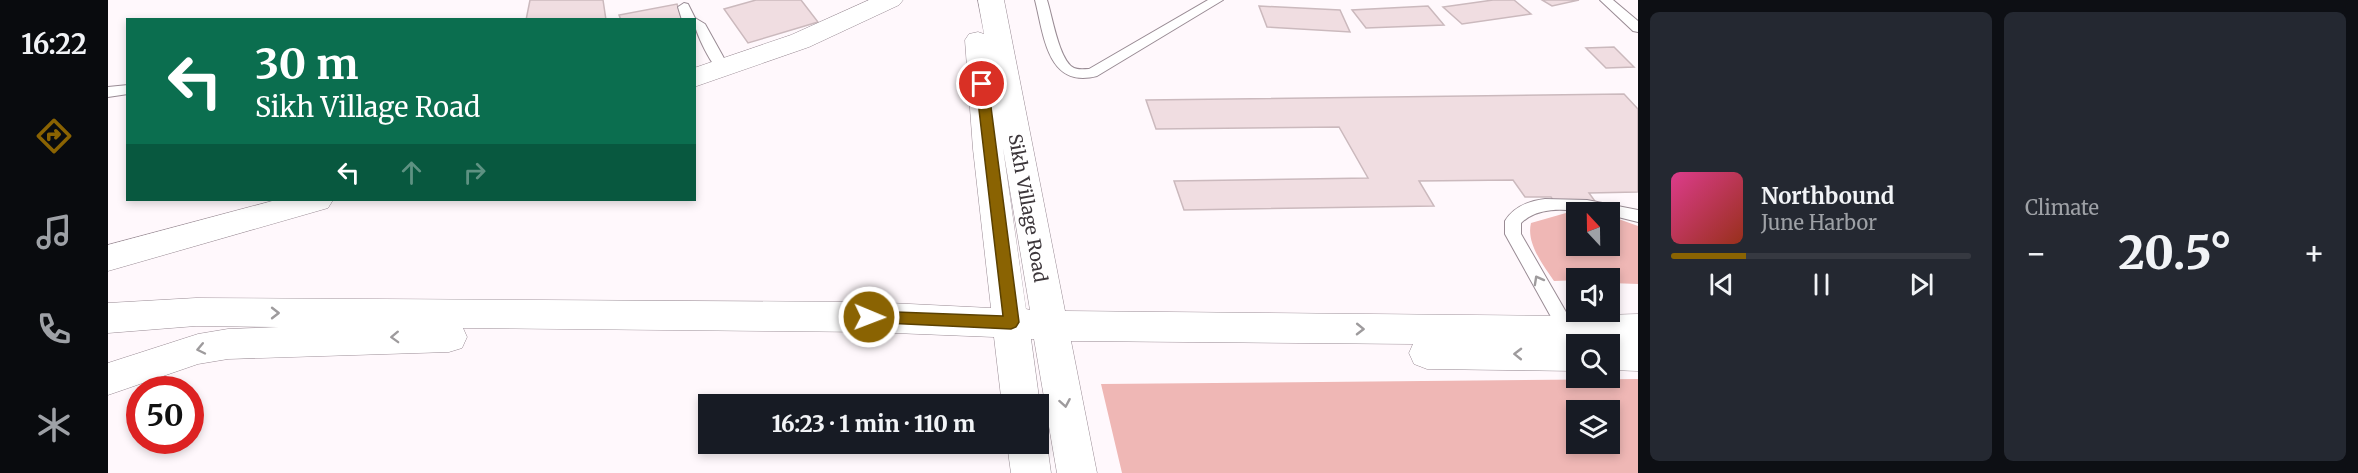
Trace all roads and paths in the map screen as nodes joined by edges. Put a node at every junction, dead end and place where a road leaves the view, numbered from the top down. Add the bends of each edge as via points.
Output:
1 (890, 0) edge
2 (972, 0) edge
3 (991, 0) edge
4 (1041, 0) edge
5 (1217, 0) edge
6 (1606, 0) edge
7 (696, 23) edge
8 (1638, 28) edge
9 (723, 69) junction
10 (696, 77) edge
11 (126, 89) edge
12 (108, 92) edge
13 (313, 201) edge
14 (1638, 216) edge
15 (108, 258) edge
16 (108, 318) edge
17 (1638, 329) edge
18 (1012, 332) junction
19 (1568, 334) edge
20 (1616, 334) edge
21 (1051, 335) junction
22 (1566, 344) edge
23 (1620, 355) edge
24 (1638, 355) edge
25 (108, 379) edge
26 (1020, 394) edge
27 (1028, 454) edge
28 (1031, 473) edge
29 (1077, 473) edge

1 - 9 main road via 800,41
2 - 18 main road, Sikh Village Road
3 - 21 main road, Sikh Village Road
4 - 5 lane via 1060,62 1067,71 1078,74 1092,73
6 - 8 lane
7 - 9 lane
9 - 10 main road
11 - 12 lane
13 - 15 main road
19 -> 14 lane via 1513,234 1512,221 1535,206 1608,207
16 -> 18 main road via 207,312 869,317
17 - 20 main road
18 - 21 main road
18 -> 25 main road via 303,340 198,349
18 - 26 main road, Sikh Village Road
21 - 22 main road
21 -> 29 main road, Sikh Village Road
23 - 24 main road
27 - 28 main road

